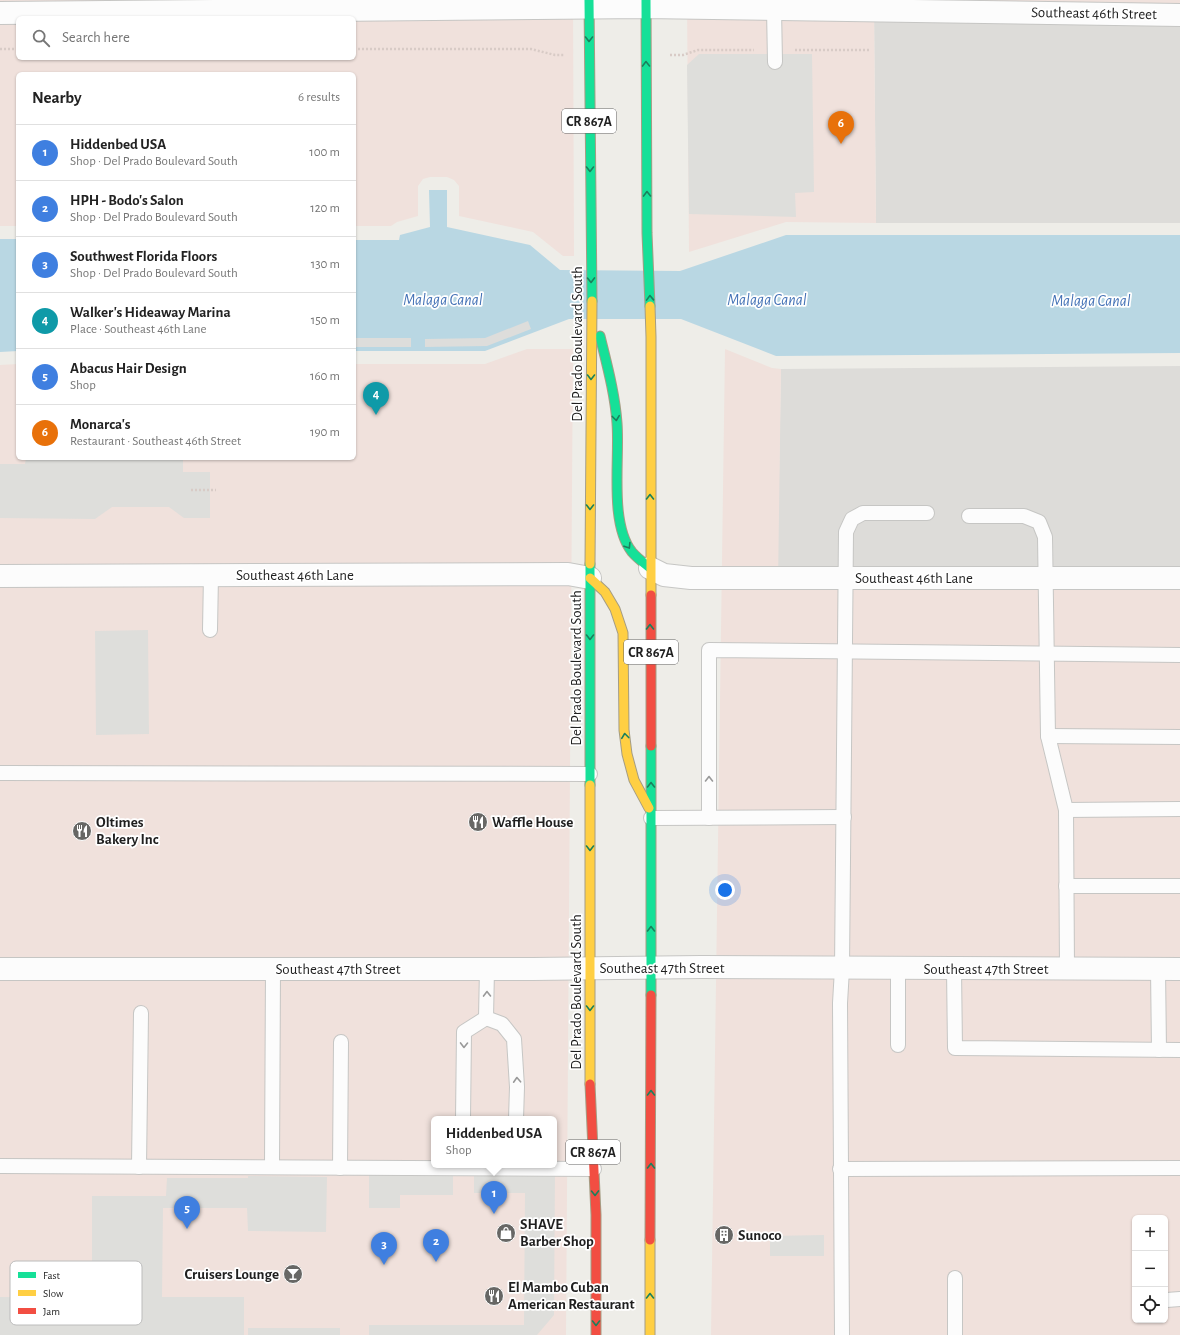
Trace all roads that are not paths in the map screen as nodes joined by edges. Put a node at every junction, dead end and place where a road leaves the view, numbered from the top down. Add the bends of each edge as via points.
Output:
1 (589, 4) edge
2 (646, 4) edge
3 (346, 5) edge
4 (834, 5) edge
5 (895, 5) edge
6 (90, 6) edge
7 (1147, 7) edge
8 (774, 9) junction
9 (0, 13) edge
10 (1180, 15) edge
11 (775, 62) dead end
12 (596, 339) junction
13 (927, 513) dead end
14 (969, 516) dead end
15 (650, 568) junction
16 (0, 576) edge
17 (211, 576) junction
18 (590, 578) junction
19 (846, 578) junction
20 (1045, 578) junction
21 (1180, 578) edge
22 (210, 630) dead end
23 (846, 652) junction
24 (1046, 655) junction
25 (1180, 656) edge
26 (1048, 736) junction
27 (1180, 736) edge
28 (0, 773) edge
29 (590, 774) junction
30 (1180, 809) edge
31 (1066, 810) junction
32 (651, 815) junction
33 (844, 817) junction
34 (709, 818) junction
35 (1066, 886) junction
36 (1180, 886) edge
37 (651, 968) junction
38 (0, 969) edge
39 (273, 969) junction
40 (487, 969) junction
41 (590, 969) junction
42 (842, 969) junction
43 (898, 969) junction
44 (954, 969) junction
45 (1067, 970) junction
46 (1158, 970) junction
47 (1180, 970) edge
48 (141, 1013) dead end
49 (486, 1018) junction
50 (341, 1042) dead end
51 (898, 1045) dead end
52 (1159, 1050) junction
53 (1180, 1050) edge
54 (463, 1116) edge
55 (516, 1116) edge
56 (0, 1166) edge
57 (139, 1167) junction
58 (272, 1167) junction
59 (431, 1167) edge
60 (340, 1168) junction
61 (542, 1168) edge
62 (1180, 1168) edge
63 (594, 1169) junction
64 (840, 1169) junction
65 (955, 1278) dead end
66 (596, 1335) edge
67 (650, 1335) edge
68 (842, 1335) edge
69 (955, 1335) edge

1 - 2 street, Southeast 46th Street
1 - 3 street, Southeast 46th Street
1 -> 12 main road, Del Prado Boulevard South / CR 867A via 591,301
2 - 8 street, Southeast 46th Street
15 -> 2 main road, CR 867A via 651,337 647,233
3 - 6 street, Southeast 46th Street
4 - 5 street, Southeast 46th Street
4 - 8 street, Southeast 46th Street
5 - 7 street, Southeast 46th Street
6 - 9 street, Southeast 46th Street
7 - 10 street, Southeast 46th Street
8 - 11 lane
12 -> 15 main road via 612,388 617,423 618,514 623,537 632,552
12 -> 18 main road, Del Prado Boulevard South / CR 867A
13 - 19 lane via 863,513 852,519 846,532
14 - 20 lane via 1024,516 1039,522 1045,537
15 - 19 street, Southeast 46th Lane via 664,575 691,578
32 -> 15 main road, CR 867A
16 - 17 street, Southeast 46th Lane
17 - 18 street, Southeast 46th Lane via 568,574
17 - 22 lane
18 -> 29 main road, Del Prado Boulevard South / CR 867A
32 -> 18 main road via 634,780 627,754 624,730 623,633 615,608 605,592
19 - 20 street, Southeast 46th Lane
19 - 23 lane
20 - 21 street, Southeast 46th Lane
20 - 24 lane
23 - 24 lane
23 - 33 lane
34 -> 23 lane via 709,650
24 - 25 lane
24 - 26 lane
26 - 27 lane
26 - 31 lane
28 - 29 lane
29 -> 41 main road, Del Prado Boulevard South / CR 867A
30 - 31 lane
31 - 35 lane
32 - 34 lane
37 -> 32 main road, CR 867A
33 - 34 lane
33 - 42 lane
35 - 36 lane
35 - 45 lane
37 - 41 street, Southeast 47th Street
37 - 42 street, Southeast 47th Street
67 -> 37 main road, CR 867A
38 - 39 street, Southeast 47th Street
39 - 40 street, Southeast 47th Street
39 - 58 lane
40 - 41 street, Southeast 47th Street
49 -> 40 lane
41 -> 63 main road, Del Prado Boulevard South / CR 867A via 590,1096
42 - 43 street, Southeast 47th Street
42 - 64 lane
43 - 44 street, Southeast 47th Street
43 - 51 lane
44 - 45 street, Southeast 47th Street
44 - 52 lane via 955,1048
45 - 46 street, Southeast 47th Street
46 - 47 street, Southeast 47th Street
46 - 52 lane
48 - 57 lane
49 -> 54 lane via 464,1032
55 -> 49 lane via 514,1039 502,1024
50 - 60 lane
52 - 53 lane
56 - 57 lane
57 - 58 lane
58 - 60 lane
59 - 60 lane
61 - 63 lane
62 - 64 lane
63 -> 66 main road, Del Prado Boulevard South / CR 867A
64 - 68 lane
65 - 69 lane

